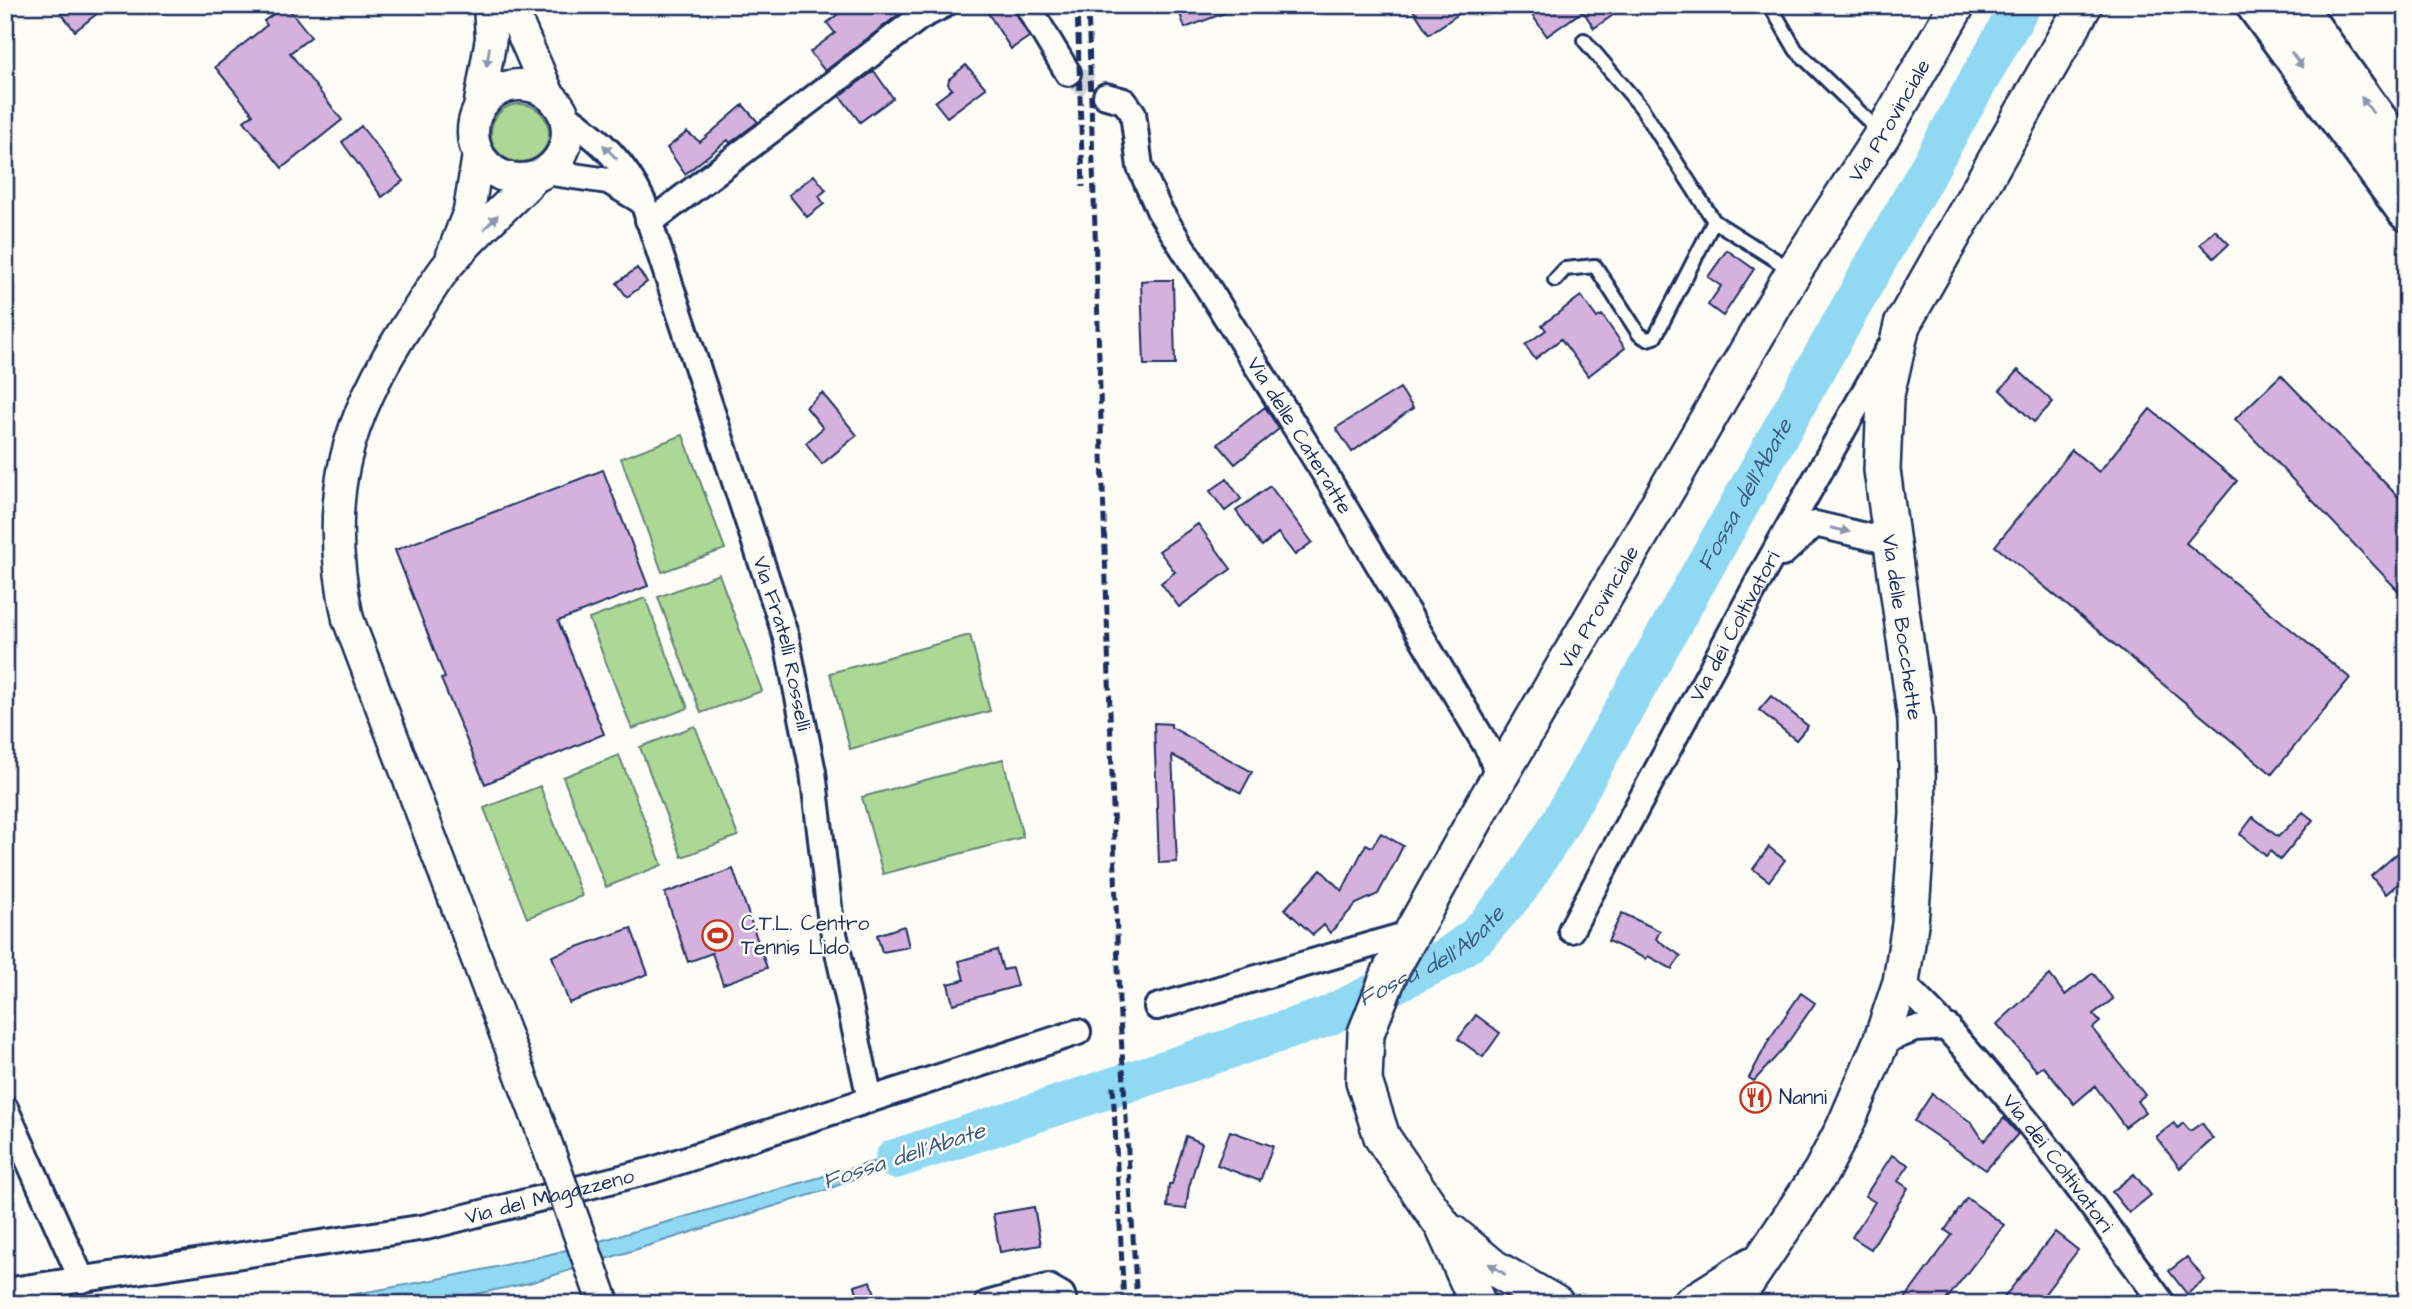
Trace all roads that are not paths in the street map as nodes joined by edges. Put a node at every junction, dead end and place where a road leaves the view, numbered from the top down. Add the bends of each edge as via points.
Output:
1 (489, 5) edge
2 (510, 5) edge
3 (944, 5) edge
4 (1027, 5) edge
5 (1770, 5) edge
6 (1957, 5) edge
7 (2084, 5) edge
8 (2256, 5) edge
9 (2295, 5) edge
10 (1584, 40) dead end
11 (1068, 73) tunnel mouth
12 (1106, 96) tunnel mouth
13 (557, 104) junction
14 (479, 108) junction
15 (1882, 135) junction
16 (478, 155) junction
17 (2407, 160) edge
18 (540, 175) junction
19 (645, 211) junction
20 (2407, 211) edge
21 (1714, 220) junction
22 (448, 265) junction
23 (1794, 271) junction
24 (1555, 280) dead end
25 (1902, 325) junction
26 (1891, 542) junction
27 (1765, 569) junction
28 (1499, 780) junction
29 (1571, 930) dead end
30 (1412, 933) junction
31 (1901, 982) junction
32 (1157, 1007) dead end
33 (1948, 1027) junction
34 (1078, 1032) dead end
35 (1881, 1042) junction
36 (870, 1098) junction
37 (5, 1108) edge
38 (1443, 1226) junction
39 (1758, 1261) junction
40 (82, 1280) junction
41 (5, 1291) edge
42 (604, 1304) edge
43 (987, 1304) edge
44 (1065, 1304) edge
45 (1478, 1304) edge
46 (1556, 1304) edge
47 (1690, 1304) edge
48 (1732, 1304) edge
49 (2163, 1304) edge

1 -> 14 street via 491,38
2 - 13 street
3 - 19 street via 920,17 661,214
4 - 11 street
5 - 15 lane via 1796,50
6 - 15 main road, Via Provinciale
7 - 25 main road, Via delle Bocchette
8 -> 20 highway
17 -> 9 highway
10 - 21 lane via 1641,107
12 - 28 street, Via delle Cateratte via 1124,101 1132,113 1140,167 1159,210 1362,536 1490,752
13 - 14 street via 535,87 519,85 489,96
13 - 18 street via 567,140 556,163
19 -> 13 street, Via Fratelli Rosselli via 630,173
14 - 16 street via 473,123
15 - 23 main road, Via Provinciale
16 - 18 street via 502,176 518,180
16 - 22 street via 469,211
18 - 19 street via 608,181
22 -> 18 street
19 - 36 street, Via Fratelli Rosselli via 786,637 813,772 830,915
21 - 23 lane
21 - 24 lane via 1654,337 1639,334 1595,266 1565,269
22 - 42 street, bridge via 386,357 347,451 337,496 340,581 348,619
23 - 28 main road, Via Provinciale
25 - 26 main road, Via delle Bocchette via 1885,399 1882,471
25 - 27 street, Via dei Coltivatori
27 -> 26 street via 1815,524
26 - 31 main road, Via delle Bocchette via 1916,720 1918,814
27 - 29 street, Via dei Coltivatori
28 - 30 main road, Via Provinciale
30 - 32 street
30 - 38 main road, Via Provinciale via 1391,970 1366,1033 1364,1081 1382,1138
31 - 33 street, Via dei Coltivatori
31 - 35 main road, Via delle Bocchette
33 - 35 street via 1915,1029
33 - 49 street, Via dei Coltivatori via 2078,1187
34 - 36 street, Via del Magazzeno
35 - 39 main road, Via delle Bocchette via 1821,1172
36 - 40 street, Via del Magazzeno via 653,1170 426,1227
37 - 40 street
38 - 45 main road, Via Provinciale
46 -> 38 main road, Via Provinciale via 1494,1268
39 - 47 main road, Via delle Bocchette
39 - 48 main road, Via delle Bocchette
40 - 41 street, Via del Magazzeno
43 - 44 street via 1048,1287 1062,1295

